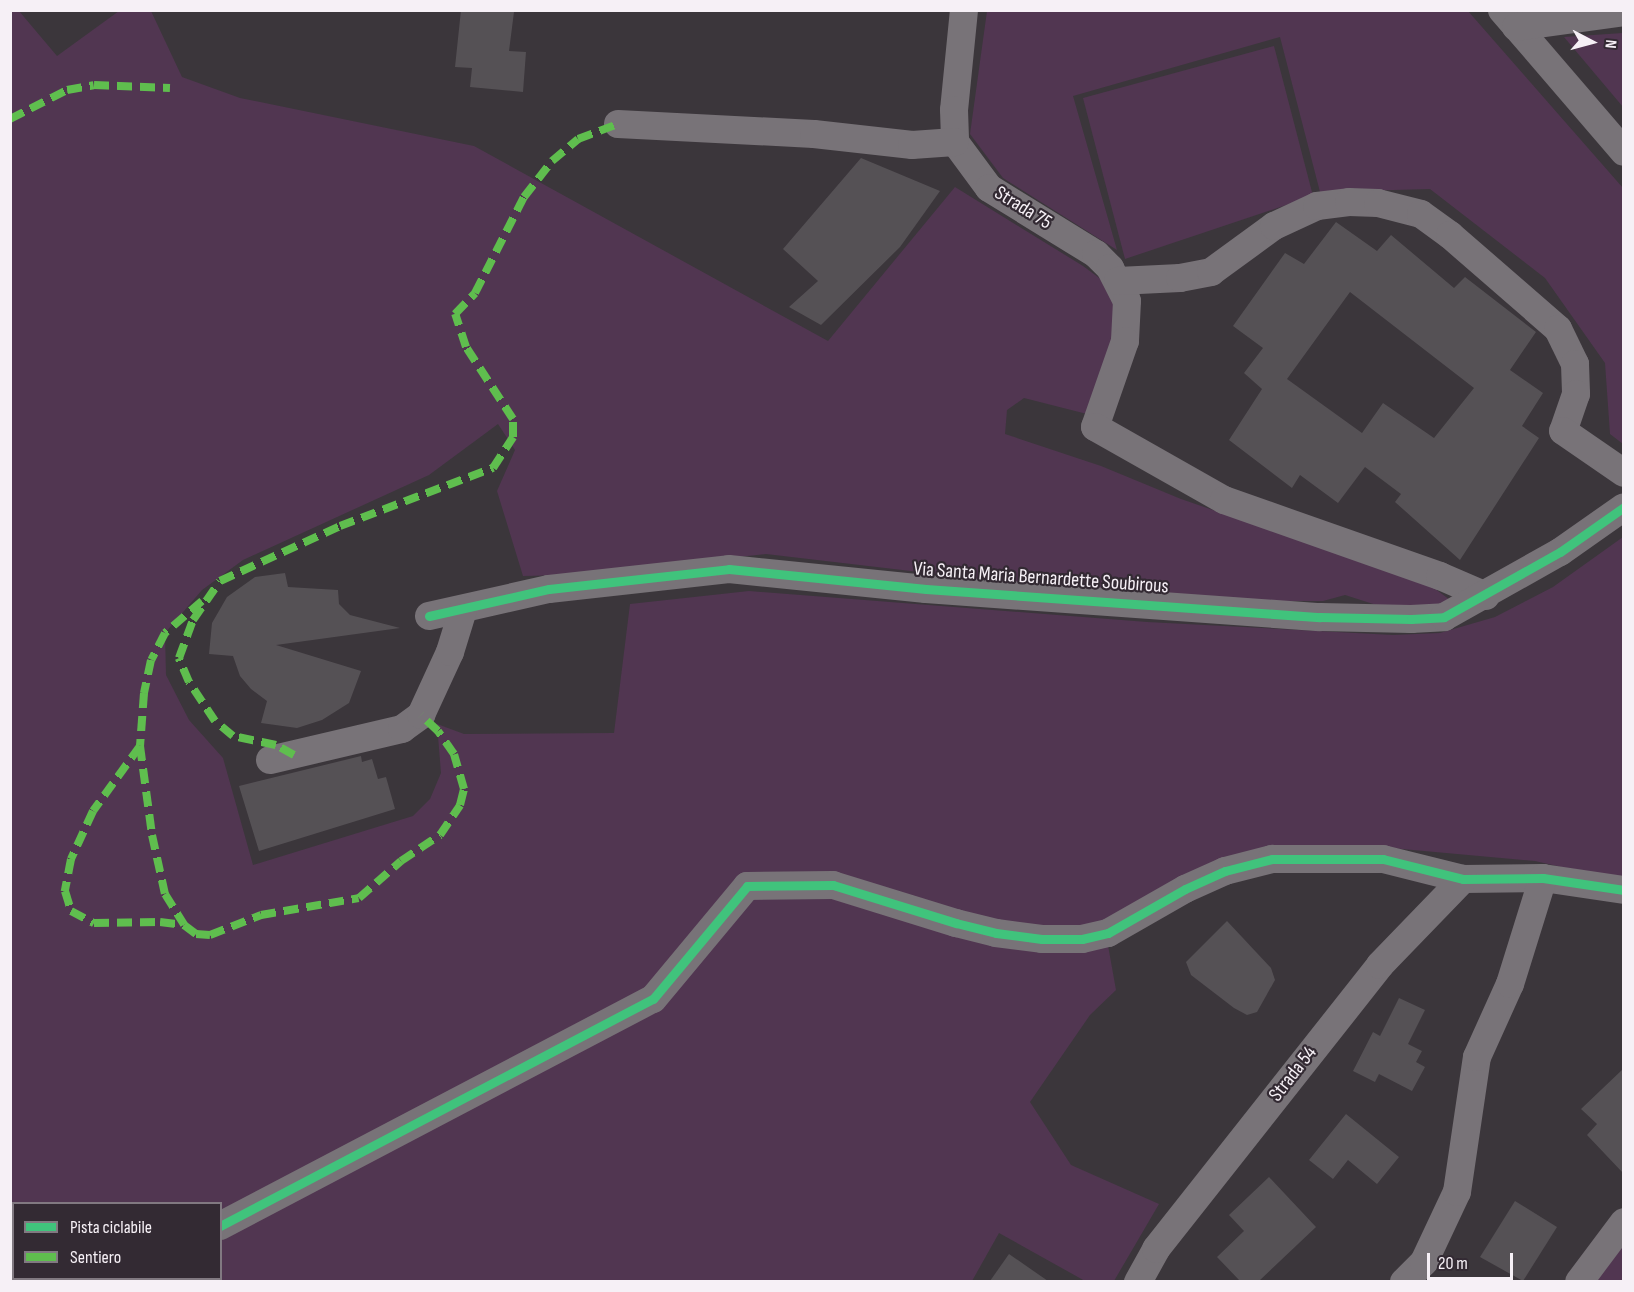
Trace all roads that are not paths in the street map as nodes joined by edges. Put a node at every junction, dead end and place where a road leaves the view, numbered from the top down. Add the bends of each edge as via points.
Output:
1 (964, 10) edge
2 (1623, 12) edge
3 (1509, 19) edge
4 (618, 124) dead end
5 (955, 142) junction
6 (1623, 152) edge
7 (1118, 281) junction
8 (1623, 473) edge
9 (1623, 507) edge
10 (1486, 596) junction
11 (463, 610) junction
12 (429, 616) dead end
13 (270, 760) dead end
14 (1543, 878) junction
15 (1463, 879) junction
16 (1623, 890) edge
17 (1623, 1222) edge
18 (222, 1225) edge
19 (1138, 1281) edge
20 (1404, 1281) edge
21 (1579, 1281) edge

1 - 5 street via 954,110
2 - 3 street
3 - 6 street
4 - 5 street via 814,134 912,145
5 - 7 street, Strada 75 via 989,189 1096,254
7 - 8 street via 1211,272 1274,226 1317,206 1378,203 1421,214 1558,329 1575,364 1576,394 1563,431
7 - 10 street via 1127,301 1125,341 1095,427 1224,500
9 - 10 street, Via Santa Maria Bernardette Soubirous via 1560,552
10 - 11 street, Via Santa Maria Bernardette Soubirous via 1444,617 1320,617 926,589 729,569 549,589
11 - 12 street, Via Santa Maria Bernardette Soubirous
11 - 13 street via 450,652 421,715 402,729
14 - 15 street
14 - 16 street
14 - 20 street via 1510,984 1477,1057 1457,1192 1424,1262
15 - 18 street via 1383,859 1272,859 1225,871 1185,889 1108,933 1072,939 996,933 833,885 747,886 653,999
15 - 19 street, Strada 54 via 1380,965 1155,1249
17 - 21 street

